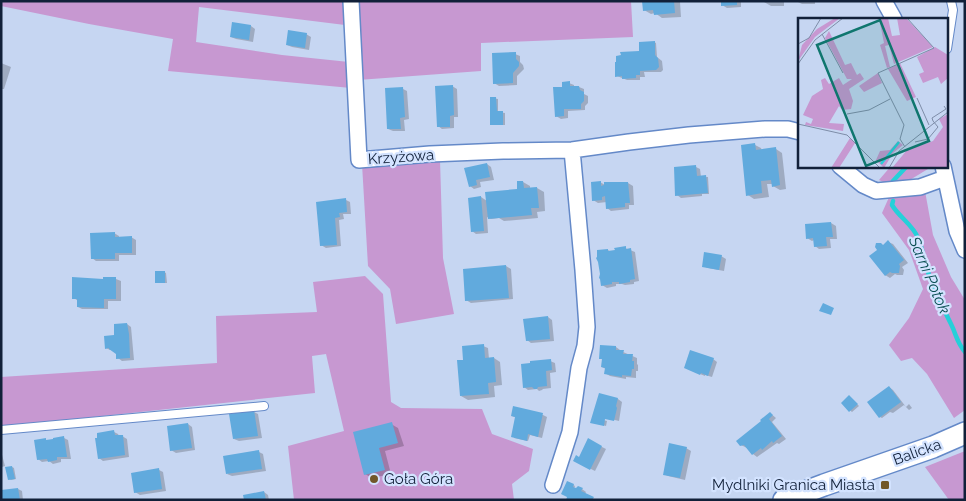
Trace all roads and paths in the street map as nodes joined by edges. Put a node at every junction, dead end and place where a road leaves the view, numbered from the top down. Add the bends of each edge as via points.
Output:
1 (351, 1) edge
2 (884, 1) edge
3 (951, 1) edge
4 (893, 18) edge
5 (948, 42) edge
6 (798, 132) edge
7 (572, 150) junction
8 (842, 168) edge
9 (944, 172) edge
10 (965, 250) edge
11 (264, 406) dead end
12 (1, 430) edge
13 (965, 433) edge
14 (553, 484) dead end
15 (784, 500) edge

1 - 7 street, Krzyżowa via 359,160 430,154
2 - 4 street
3 - 5 lane via 953,10
6 - 7 street, Krzyżowa via 788,129 727,132
7 - 14 street via 587,327 570,432
8 - 9 street via 876,191 920,188
9 - 10 street via 957,231
11 - 12 lane
13 - 15 street, Balicka

